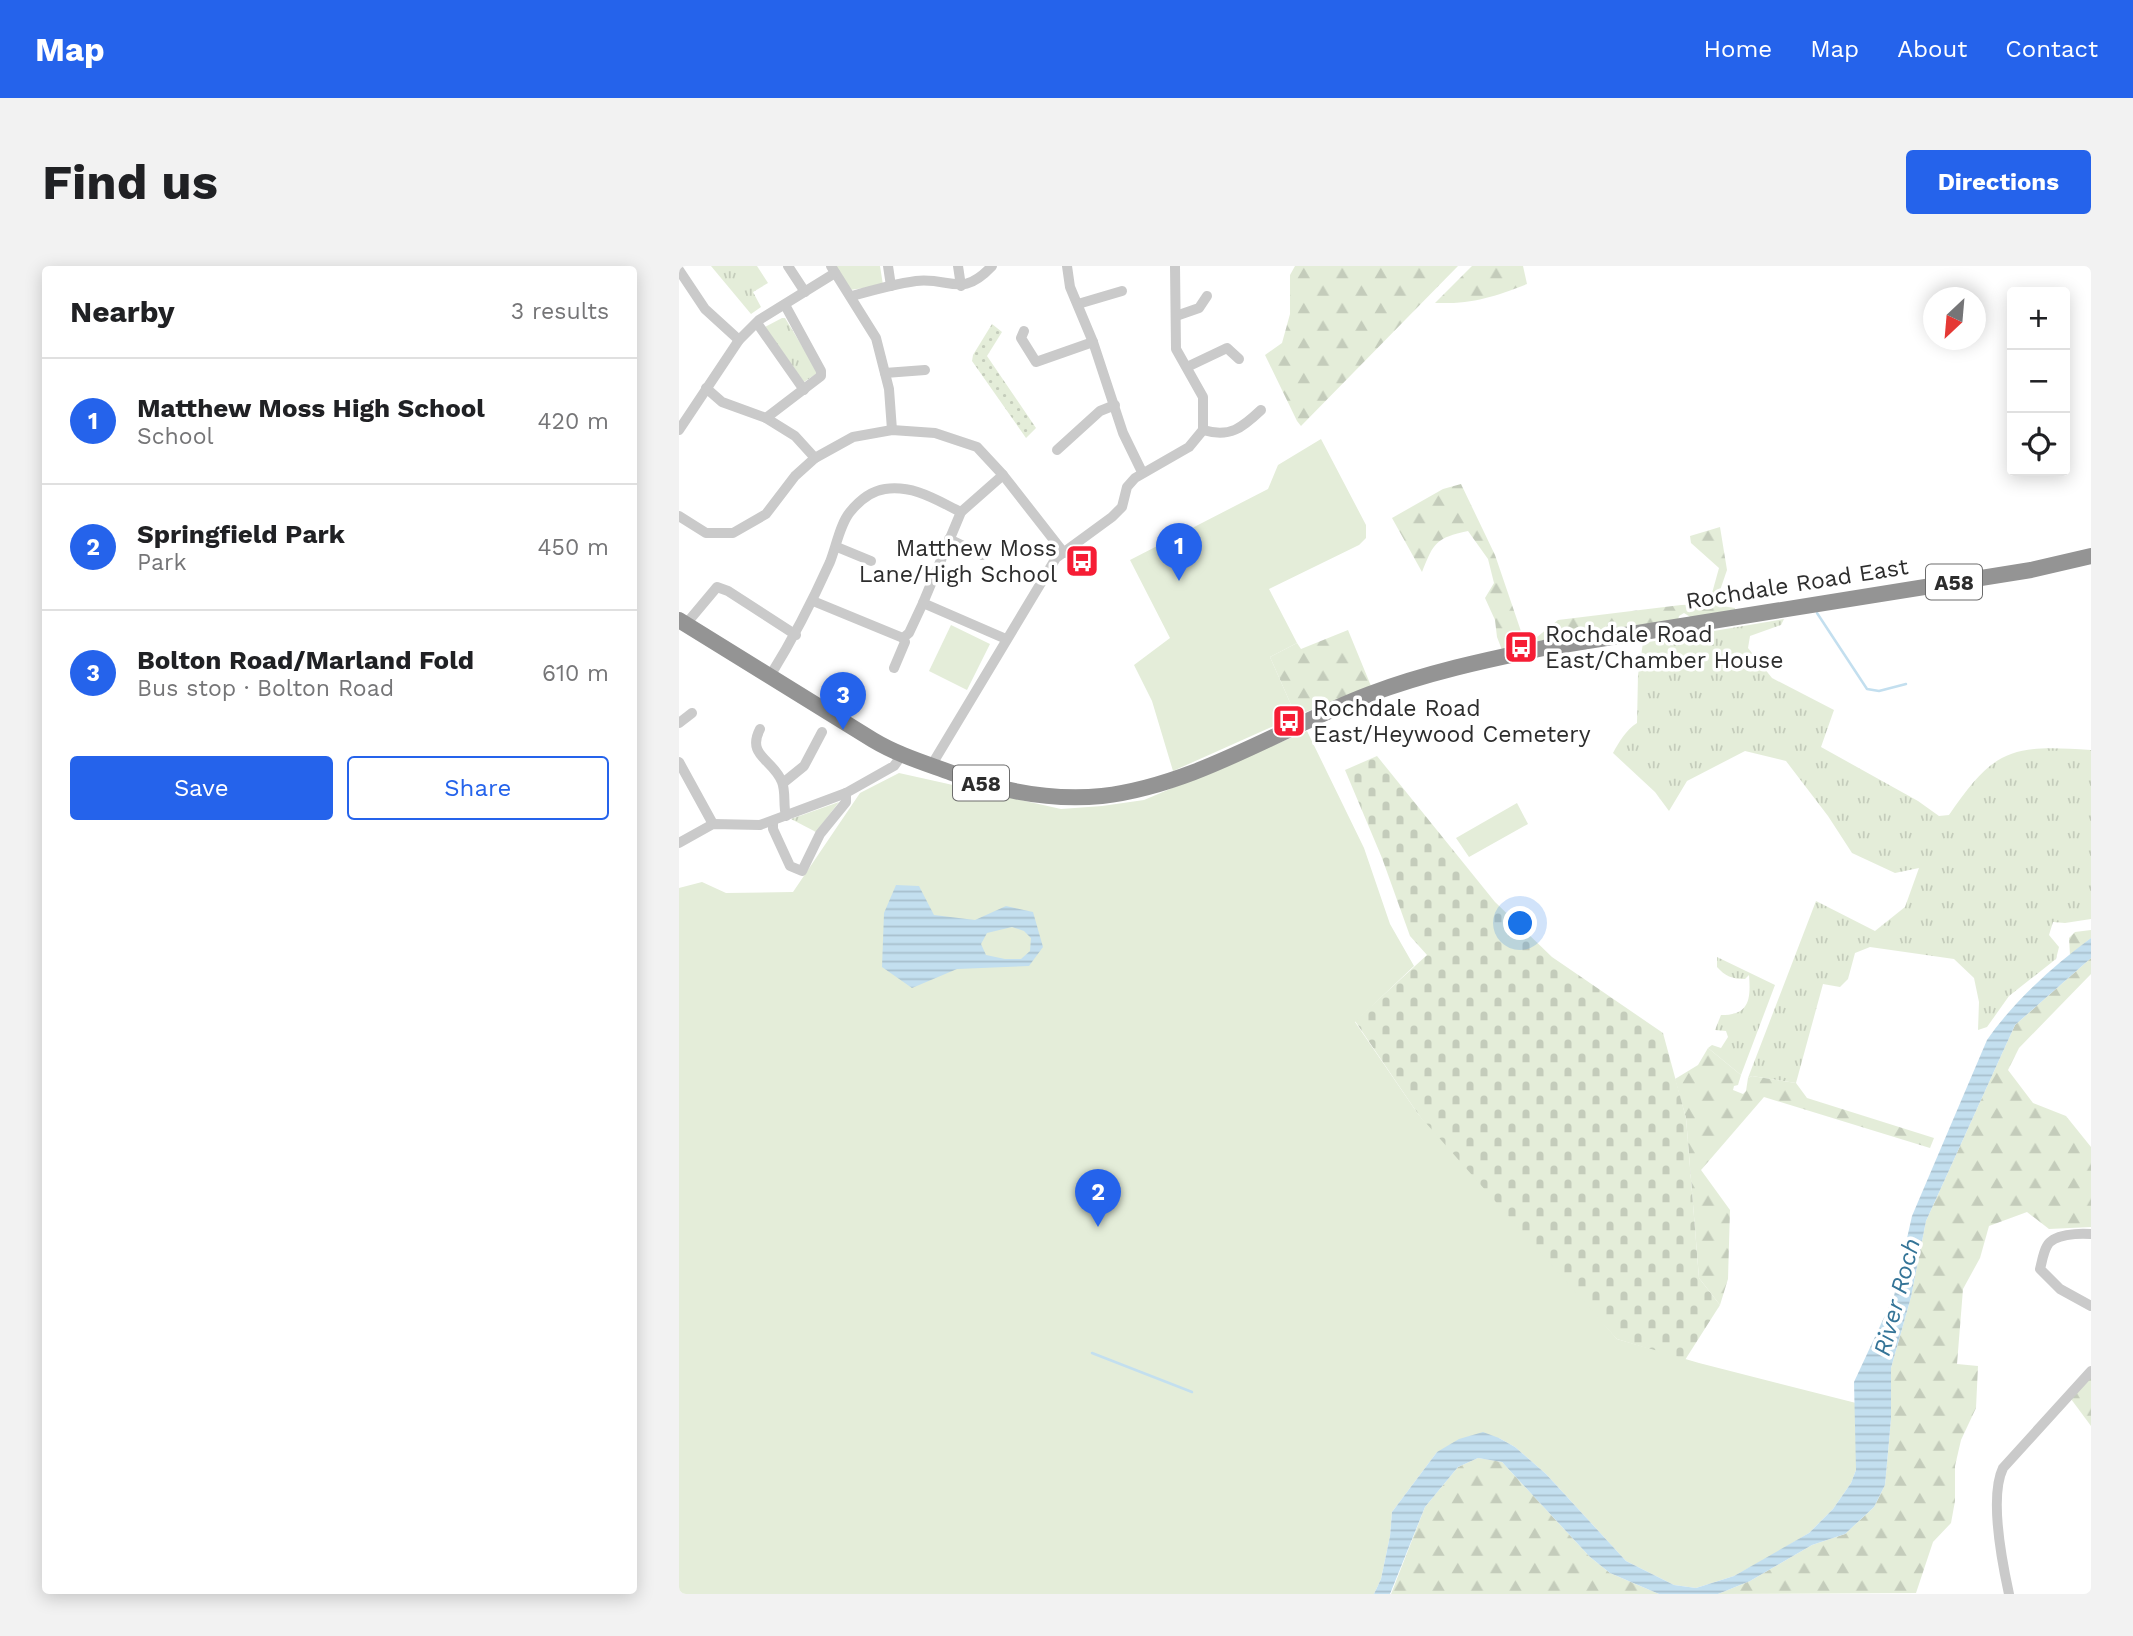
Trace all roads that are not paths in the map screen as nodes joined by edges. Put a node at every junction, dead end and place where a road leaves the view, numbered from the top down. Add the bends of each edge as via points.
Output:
1 (788, 266) edge
2 (888, 266) edge
3 (958, 266) edge
4 (992, 266) edge
5 (1067, 266) edge
6 (1175, 266) edge
7 (833, 269) edge
8 (679, 270) edge
9 (891, 286) junction
10 (961, 286) junction
11 (1122, 290) dead end
12 (804, 292) junction
13 (852, 296) junction
14 (1207, 296) dead end
15 (1078, 304) junction
16 (785, 305) junction
17 (1176, 316) junction
18 (757, 323) junction
19 (1024, 331) dead end
20 (739, 340) junction
21 (1093, 342) junction
22 (1239, 359) dead end
23 (1187, 366) junction
24 (925, 370) dead end
25 (885, 373) junction
26 (706, 388) junction
27 (804, 390) junction
28 (1115, 405) junction
29 (1261, 410) dead end
30 (766, 418) junction
31 (679, 430) edge
32 (892, 430) junction
33 (1203, 430) junction
34 (1057, 450) dead end
35 (815, 458) junction
36 (1142, 472) junction
37 (1003, 475) junction
38 (961, 512) junction
39 (679, 516) edge
40 (949, 539) junction
41 (837, 547) junction
42 (1064, 553) junction
43 (982, 555) dead end
44 (2091, 556) edge
45 (871, 561) dead end
46 (813, 601) junction
47 (923, 603) junction
48 (682, 622) edge
49 (796, 635) junction
50 (904, 638) junction
51 (1006, 639) junction
52 (894, 668) dead end
53 (770, 676) junction
54 (692, 713) dead end
55 (679, 723) edge
56 (822, 732) dead end
57 (756, 733) dead end
58 (902, 755) junction
59 (679, 762) edge
60 (931, 766) junction
61 (783, 783) junction
62 (846, 793) junction
63 (786, 816) junction
64 (773, 821) junction
65 (713, 824) junction
66 (679, 844) edge
67 (2091, 1234) edge
68 (2091, 1306) edge
69 (2091, 1371) edge
70 (2009, 1594) edge

1 - 12 street
2 - 9 street
3 - 10 street
4 - 10 street
5 - 15 street
6 - 17 street
7 - 12 street
7 - 13 street
8 - 20 street via 705,309
9 - 10 street via 920,281
9 - 13 street
11 - 15 street
12 - 16 street
13 - 25 street via 876,338
14 - 17 street via 1199,308
15 - 21 street
16 - 18 street
16 - 27 street via 821,371
17 - 23 street via 1176,349
18 - 20 street
18 - 27 street
19 - 21 street via 1021,338 1036,362
20 - 26 street
21 - 28 street
22 - 23 street via 1227,348
23 - 33 street via 1203,397
24 - 25 street
25 - 32 street
26 - 30 street via 722,402
26 - 31 street
27 - 30 street
28 - 34 street via 1100,411
28 - 36 street
29 - 33 street via 1228,433
30 - 35 street via 795,436
32 - 35 street via 853,437
32 - 37 street via 935,433 977,447
33 - 36 street via 1189,447
35 - 39 street via 766,514 733,533 706,533
36 - 42 street via 1127,488 1122,507
37 - 38 street
37 - 42 street
38 - 40 street
38 - 41 street via 913,489 883,489 864,497 848,514
40 - 43 street
40 - 47 street
41 - 45 street
41 - 46 street
42 - 51 street via 1056,558
44 - 60 highway, Rochdale Road East / A58 via 2031,570 1472,663 1399,684 1172,779 1112,794 1036,795 990,786
46 - 49 street
46 - 50 street
47 - 50 street
47 - 51 street
48 - 49 street via 717,587
48 - 53 highway, A58
49 - 53 street
50 - 52 street
51 - 60 street
53 - 58 highway, A58
54 - 55 street
56 - 61 street via 804,766
57 - 61 street via 759,755
58 - 60 highway, A58
58 - 62 street via 894,766
59 - 65 street
61 - 63 street
62 - 63 street
62 - 64 street via 846,802 820,834 801,871 789,866
63 - 64 street
64 - 65 street
65 - 66 street
67 - 68 street via 2051,1240 2040,1269 2060,1289
69 - 70 street via 2003,1468 1997,1481 2001,1558

